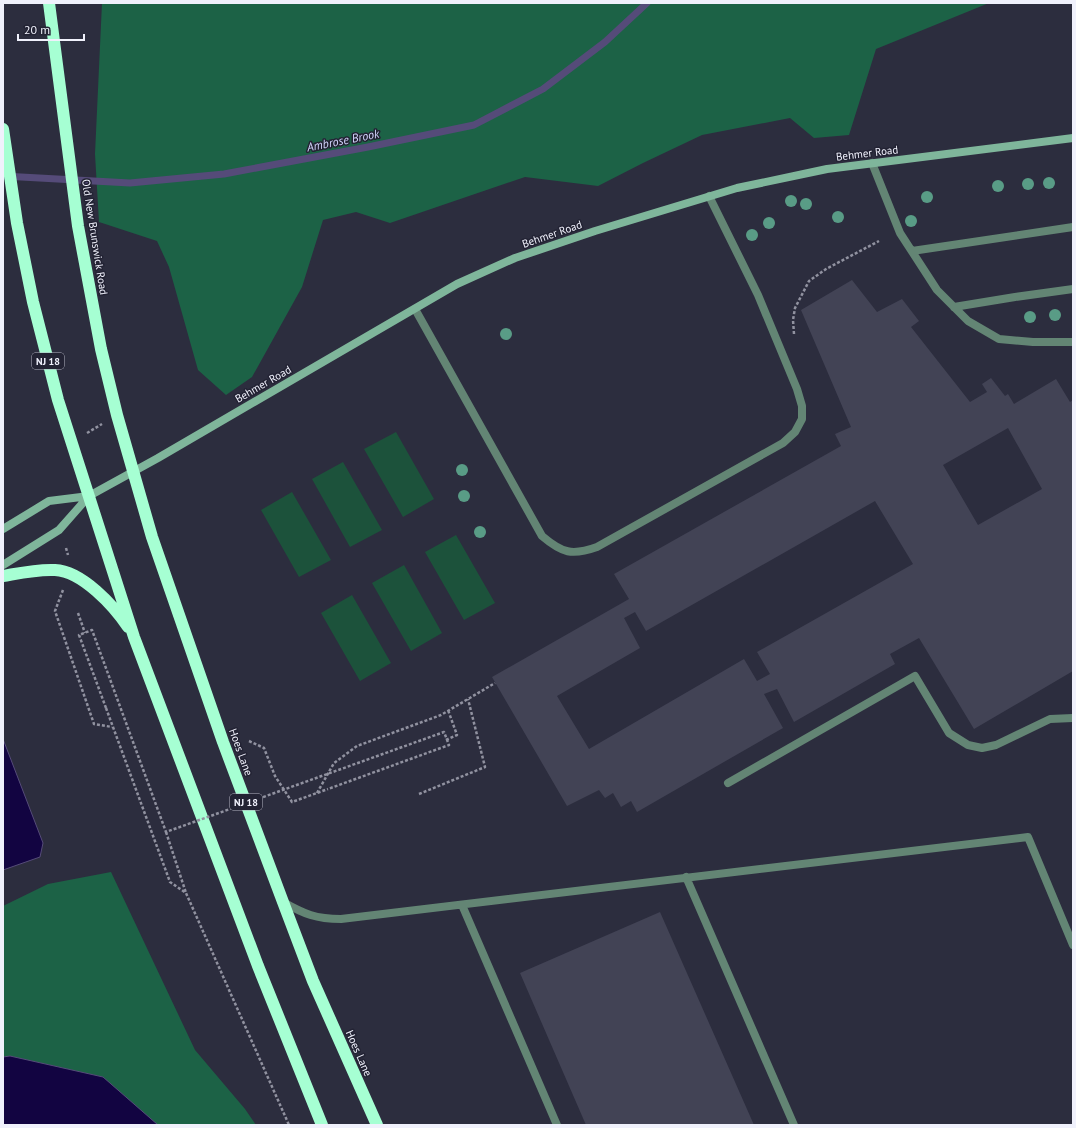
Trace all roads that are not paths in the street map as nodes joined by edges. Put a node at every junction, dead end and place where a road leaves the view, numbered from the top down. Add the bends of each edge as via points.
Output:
1 (49, 3) edge
2 (3, 129) edge
3 (1073, 138) edge
4 (872, 164) junction
5 (709, 196) junction
6 (1073, 227) edge
7 (912, 251) junction
8 (1073, 289) edge
9 (954, 307) junction
10 (415, 309) junction
11 (1073, 342) edge
12 (133, 472) junction
13 (90, 496) junction
14 (3, 529) edge
15 (3, 565) edge
16 (3, 576) edge
17 (134, 637) junction
18 (1073, 718) edge
19 (728, 783) dead end
20 (686, 877) junction
21 (283, 902) junction
22 (462, 905) junction
23 (1073, 946) edge
24 (322, 1125) edge
25 (377, 1125) edge
26 (557, 1125) edge
27 (794, 1125) edge

1 - 12 highway, Old New Brunswick Road / NJ 18 via 78,226 101,349
2 - 13 highway, NJ 18 via 17,223 33,302 58,400
3 - 4 street, Behmer Road
4 - 5 street, Behmer Road via 820,171
4 - 7 lane via 900,233
5 - 10 street, Behmer Road via 515,258 457,284
5 - 10 lane via 758,295 797,390 802,406 802,419 795,432 784,443 598,547 583,552 568,552 542,536
6 - 7 lane
7 - 9 lane via 937,290
8 - 9 lane
9 - 11 lane via 968,321 999,339
10 - 12 street, Behmer Road
12 - 13 street, Behmer Road
12 - 21 highway, Hoes Lane / NJ 18 via 154,544
13 - 14 street via 49,501
13 - 15 street via 59,530
13 - 17 highway, NJ 18
16 - 17 highway via 29,571 56,570 69,574 88,584 101,595
17 - 24 highway, NJ 18 via 258,966
18 - 19 lane via 1050,719 996,745 982,748 968,745 949,733 915,676
20 - 22 lane
20 - 23 lane via 1028,838
20 - 27 lane
21 - 22 lane via 300,912 324,918
21 - 25 highway, Hoes Lane / NJ 18 via 313,981
22 - 26 lane

